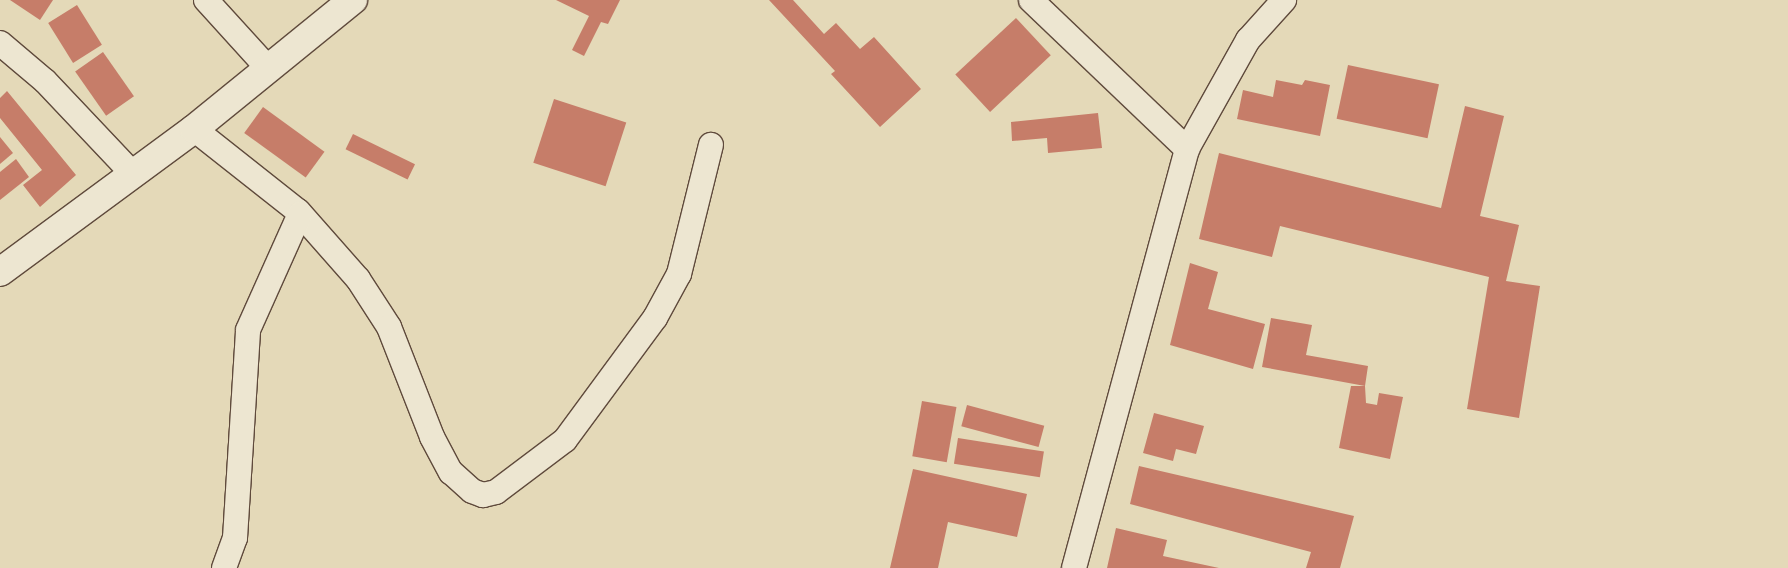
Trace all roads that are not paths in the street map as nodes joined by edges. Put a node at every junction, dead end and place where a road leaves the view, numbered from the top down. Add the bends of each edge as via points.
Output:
1 (206, 0) edge
2 (353, 0) edge
3 (1031, 0) edge
4 (1284, 0) edge
5 (0, 43) edge
6 (267, 67) junction
7 (194, 129) junction
8 (711, 145) dead end
9 (1187, 149) junction
10 (133, 174) junction
11 (300, 214) junction
12 (0, 272) edge
13 (224, 568) edge
14 (1074, 568) edge

1 - 6 street
2 - 6 street
3 - 9 street
4 - 9 street via 1248,40
5 - 10 street via 45,81
6 - 7 street
7 - 10 street
7 - 11 street
8 - 11 street via 679,274 655,318 565,440 496,492 483,495 472,492 451,472 432,437 389,327 358,279
9 - 14 street
10 - 12 street
11 - 13 street via 248,330 235,538

